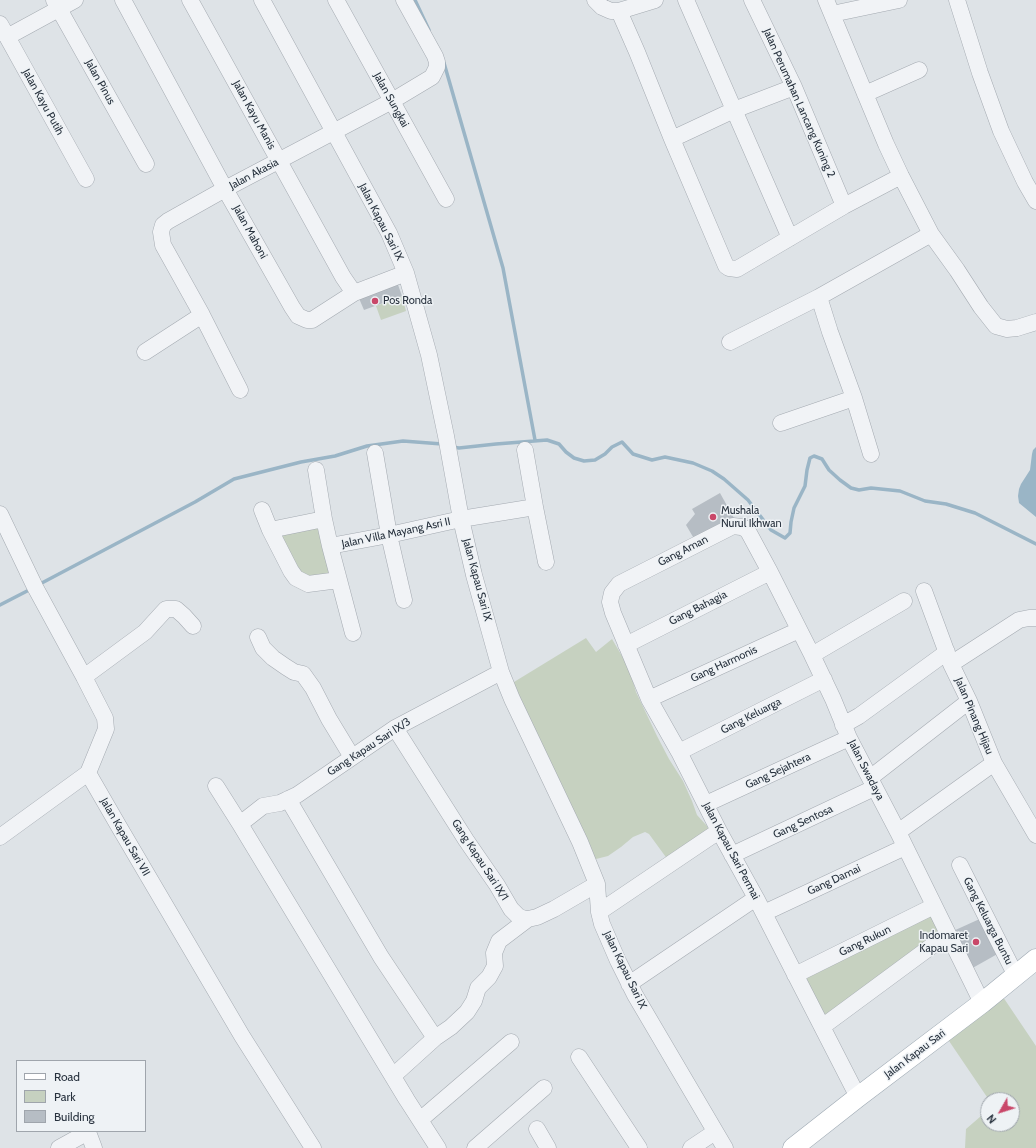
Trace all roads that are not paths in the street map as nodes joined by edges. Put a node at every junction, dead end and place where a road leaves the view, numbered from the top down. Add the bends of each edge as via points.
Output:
1 (75, 0) edge
2 (123, 0) edge
3 (190, 0) edge
4 (262, 0) edge
5 (336, 0) edge
6 (404, 0) edge
7 (595, 0) edge
8 (655, 0) edge
9 (686, 0) edge
10 (752, 0) edge
11 (899, 0) edge
12 (957, 0) edge
13 (56, 5) edge
14 (829, 7) edge
15 (619, 11) junction
16 (4, 31) edge
17 (919, 70) dead end
18 (794, 87) junction
19 (865, 94) junction
20 (392, 101) junction
21 (734, 110) junction
22 (334, 133) junction
23 (672, 139) junction
24 (280, 161) junction
25 (146, 164) dead end
26 (901, 176) junction
27 (86, 179) dead end
28 (225, 189) junction
29 (446, 199) dead end
30 (1036, 202) edge
31 (844, 206) junction
32 (931, 234) junction
33 (790, 238) junction
34 (406, 273) junction
35 (354, 293) junction
36 (819, 297) junction
37 (202, 315) junction
38 (1036, 322) edge
39 (730, 342) dead end
40 (145, 352) dead end
41 (240, 390) dead end
42 (854, 398) junction
43 (781, 423) dead end
44 (525, 450) dead end
45 (375, 453) dead end
46 (871, 454) dead end
47 (316, 470) dead end
48 (535, 506) junction
49 (262, 510) dead end
50 (0, 514) edge
51 (324, 519) junction
52 (461, 519) junction
53 (270, 530) junction
54 (389, 535) junction
55 (752, 536) joint
56 (330, 546) junction
57 (546, 562) dead end
58 (770, 572) junction
59 (339, 580) junction
60 (924, 591) dead end
61 (612, 596) joint
62 (404, 600) dead end
63 (904, 601) dead end
64 (1036, 618) edge
65 (192, 626) dead end
66 (799, 630) junction
67 (353, 632) dead end
68 (258, 637) dead end
69 (626, 645) junction
70 (812, 655) junction
71 (949, 658) junction
72 (501, 672) junction
73 (84, 677) junction
74 (824, 679) junction
75 (649, 699) junction
76 (969, 701) junction
77 (396, 728) junction
78 (846, 731) junction
79 (679, 752) junction
80 (352, 757) junction
81 (994, 763) junction
82 (88, 772) junction
83 (872, 783) junction
84 (216, 786) dead end
85 (288, 799) junction
86 (706, 804) junction
87 (240, 824) junction
88 (719, 831) junction
89 (898, 832) junction
90 (1036, 835) edge
91 (0, 837) edge
92 (904, 848) junction
93 (732, 855) junction
94 (960, 865) dead end
95 (597, 884) junction
96 (756, 898) junction
97 (934, 906) junction
98 (599, 912) junction
99 (764, 913) junction
100 (528, 919) junction
101 (948, 934) junction
102 (1036, 959) edge
103 (795, 975) junction
104 (1016, 976) junction
105 (629, 984) junction
106 (982, 1003) junction
107 (822, 1027) junction
108 (435, 1038) junction
109 (511, 1042) dead end
110 (579, 1057) dead end
111 (393, 1076) junction
112 (544, 1088) dead end
113 (858, 1097) junction
114 (420, 1120) junction
115 (537, 1129) dead end
116 (88, 1132) edge
117 (715, 1132) junction
118 (59, 1148) edge
119 (94, 1148) edge
120 (312, 1148) edge
121 (438, 1148) edge
122 (475, 1148) edge
123 (548, 1148) edge
124 (639, 1148) edge
125 (691, 1148) edge
126 (725, 1148) edge
127 (793, 1148) edge

1 - 13 street
2 - 28 street, Jalan Mahoni
3 - 24 street, Jalan Kayu Manis
4 - 22 street, Jalan Kapau Sari IX
5 - 20 street, Jalan Sungkai
6 - 20 street, Jalan Akasia via 438,62 432,76
7 - 15 street via 606,10
8 - 15 street
9 - 21 street
10 - 18 street, Jalan Perumahan Lancang Kuning 2
11 - 14 street
12 - 30 street via 1001,131
13 - 16 street
13 - 25 street, Jalan Pinus
14 - 19 street
15 - 23 street
16 - 27 street, Jalan Kayu Putih
17 - 19 street
18 - 21 street
18 - 31 street, Jalan Perumahan Lancang Kuning 2
19 - 26 street
20 - 22 street, Jalan Akasia
20 - 29 street, Jalan Sungkai
21 - 23 street
21 - 33 street
22 - 24 street, Jalan Akasia
22 - 34 street, Jalan Kapau Sari IX via 389,233
23 - 33 street via 726,266 737,269
24 - 28 street, Jalan Akasia
24 - 35 street, Jalan Kayu Manis
26 - 31 street
26 - 32 street
28 - 35 street, Jalan Mahoni via 298,316 312,320
28 - 37 street, Jalan Akasia via 168,221 163,225 161,232 163,245
31 - 33 street
32 - 36 street
32 - 38 street via 996,326 1017,328
34 - 35 street, Jalan Mahoni
34 - 52 street, Jalan Kapau Sari IX via 429,355
36 - 39 street
36 - 42 street
37 - 40 street
37 - 41 street, Jalan Akasia
42 - 43 street
42 - 46 street
44 - 48 street
45 - 54 street
47 - 51 street
48 - 52 street, Jalan Villa Mayang Asri II
48 - 57 street
49 - 53 street
50 - 73 street via 35,587
51 - 53 street
51 - 56 street
52 - 54 street, Jalan Villa Mayang Asri II
52 - 72 street, Jalan Kapau Sari IX
53 - 59 street via 296,578 308,584
54 - 56 street, Jalan Villa Mayang Asri II
54 - 62 street
55 - 58 street, Jalan Swadaya
55 - 61 street, Gang Aman via 746,529 733,526 629,578 619,584
56 - 59 street
58 - 66 street, Jalan Swadaya
58 - 69 street, Gang Bahagia
59 - 67 street
60 - 71 street, Jalan Pinang Hijau
61 - 69 street, Jalan Kapau Sari Permai via 613,613
63 - 70 street
64 - 71 street, Gang Sejahtera via 1019,620
65 - 73 street via 176,609 166,609 145,632
66 - 70 street, Jalan Swadaya
66 - 75 street, Gang Harmonis
68 - 80 street via 263,648 273,658 294,672 303,674
69 - 75 street, Jalan Kapau Sari Permai
70 - 74 street, Jalan Swadaya
71 - 76 street, Jalan Pinang Hijau
71 - 78 street, Gang Sejahtera via 859,716
72 - 77 street, Gang Kapau Sari IX/3
72 - 95 street, Jalan Kapau Sari IX
73 - 82 street via 106,722 104,735
74 - 78 street, Jalan Swadaya
74 - 79 street, Gang Keluarga
75 - 79 street, Jalan Kapau Sari Permai
76 - 81 street, Jalan Pinang Hijau
76 - 83 street, Gang Sentosa
77 - 80 street, Gang Kapau Sari IX/3
77 - 100 street, Gang Kapau Sari IX/1 via 511,909 518,916
78 - 83 street, Jalan Swadaya
78 - 86 street, Gang Sejahtera
79 - 86 street, Jalan Kapau Sari Permai
80 - 85 street, Gang Kapau Sari IX/3
81 - 89 street
81 - 90 street, Jalan Pinang Hijau
82 - 91 street
82 - 120 street, Jalan Kapau Sari VII via 242,1036
83 - 89 street, Jalan Swadaya
83 - 93 street, Gang Sentosa
84 - 87 street
85 - 87 street, Gang Kapau Sari IX/3 via 263,806
85 - 108 street via 381,956
86 - 88 street, Jalan Kapau Sari Permai
87 - 111 street
88 - 93 street, Jalan Kapau Sari Permai
88 - 98 street
89 - 92 street, Jalan Swadaya
92 - 97 street, Jalan Swadaya
92 - 99 street, Gang Damai
93 - 96 street, Jalan Kapau Sari Permai
94 - 104 street, Gang Keluarga Buntu
95 - 98 street, Jalan Kapau Sari IX
95 - 100 street via 554,909
96 - 99 street, Jalan Kapau Sari Permai
96 - 105 street
97 - 101 street, Jalan Swadaya
97 - 103 street, Gang Rukun
98 - 105 street, Jalan Kapau Sari IX via 610,944
99 - 103 street, Jalan Kapau Sari Permai
100 - 108 street via 499,941 494,953 495,966 478,988 474,1002 452,1027
101 - 106 street, Jalan Swadaya
101 - 107 street
102 - 104 main road, Jalan Kapau Sari
103 - 107 street, Jalan Kapau Sari Permai
104 - 106 main road, Jalan Kapau Sari
105 - 117 street, Jalan Kapau Sari IX
106 - 113 main road, Jalan Kapau Sari
107 - 113 street, Jalan Kapau Sari Permai
108 - 111 street
109 - 114 street
110 - 124 street
111 - 114 street
112 - 122 street
113 - 127 main road, Jalan Kapau Sari
114 - 121 street
115 - 123 street
116 - 118 street
116 - 119 street
117 - 125 street
117 - 126 street, Jalan Kapau Sari IX

